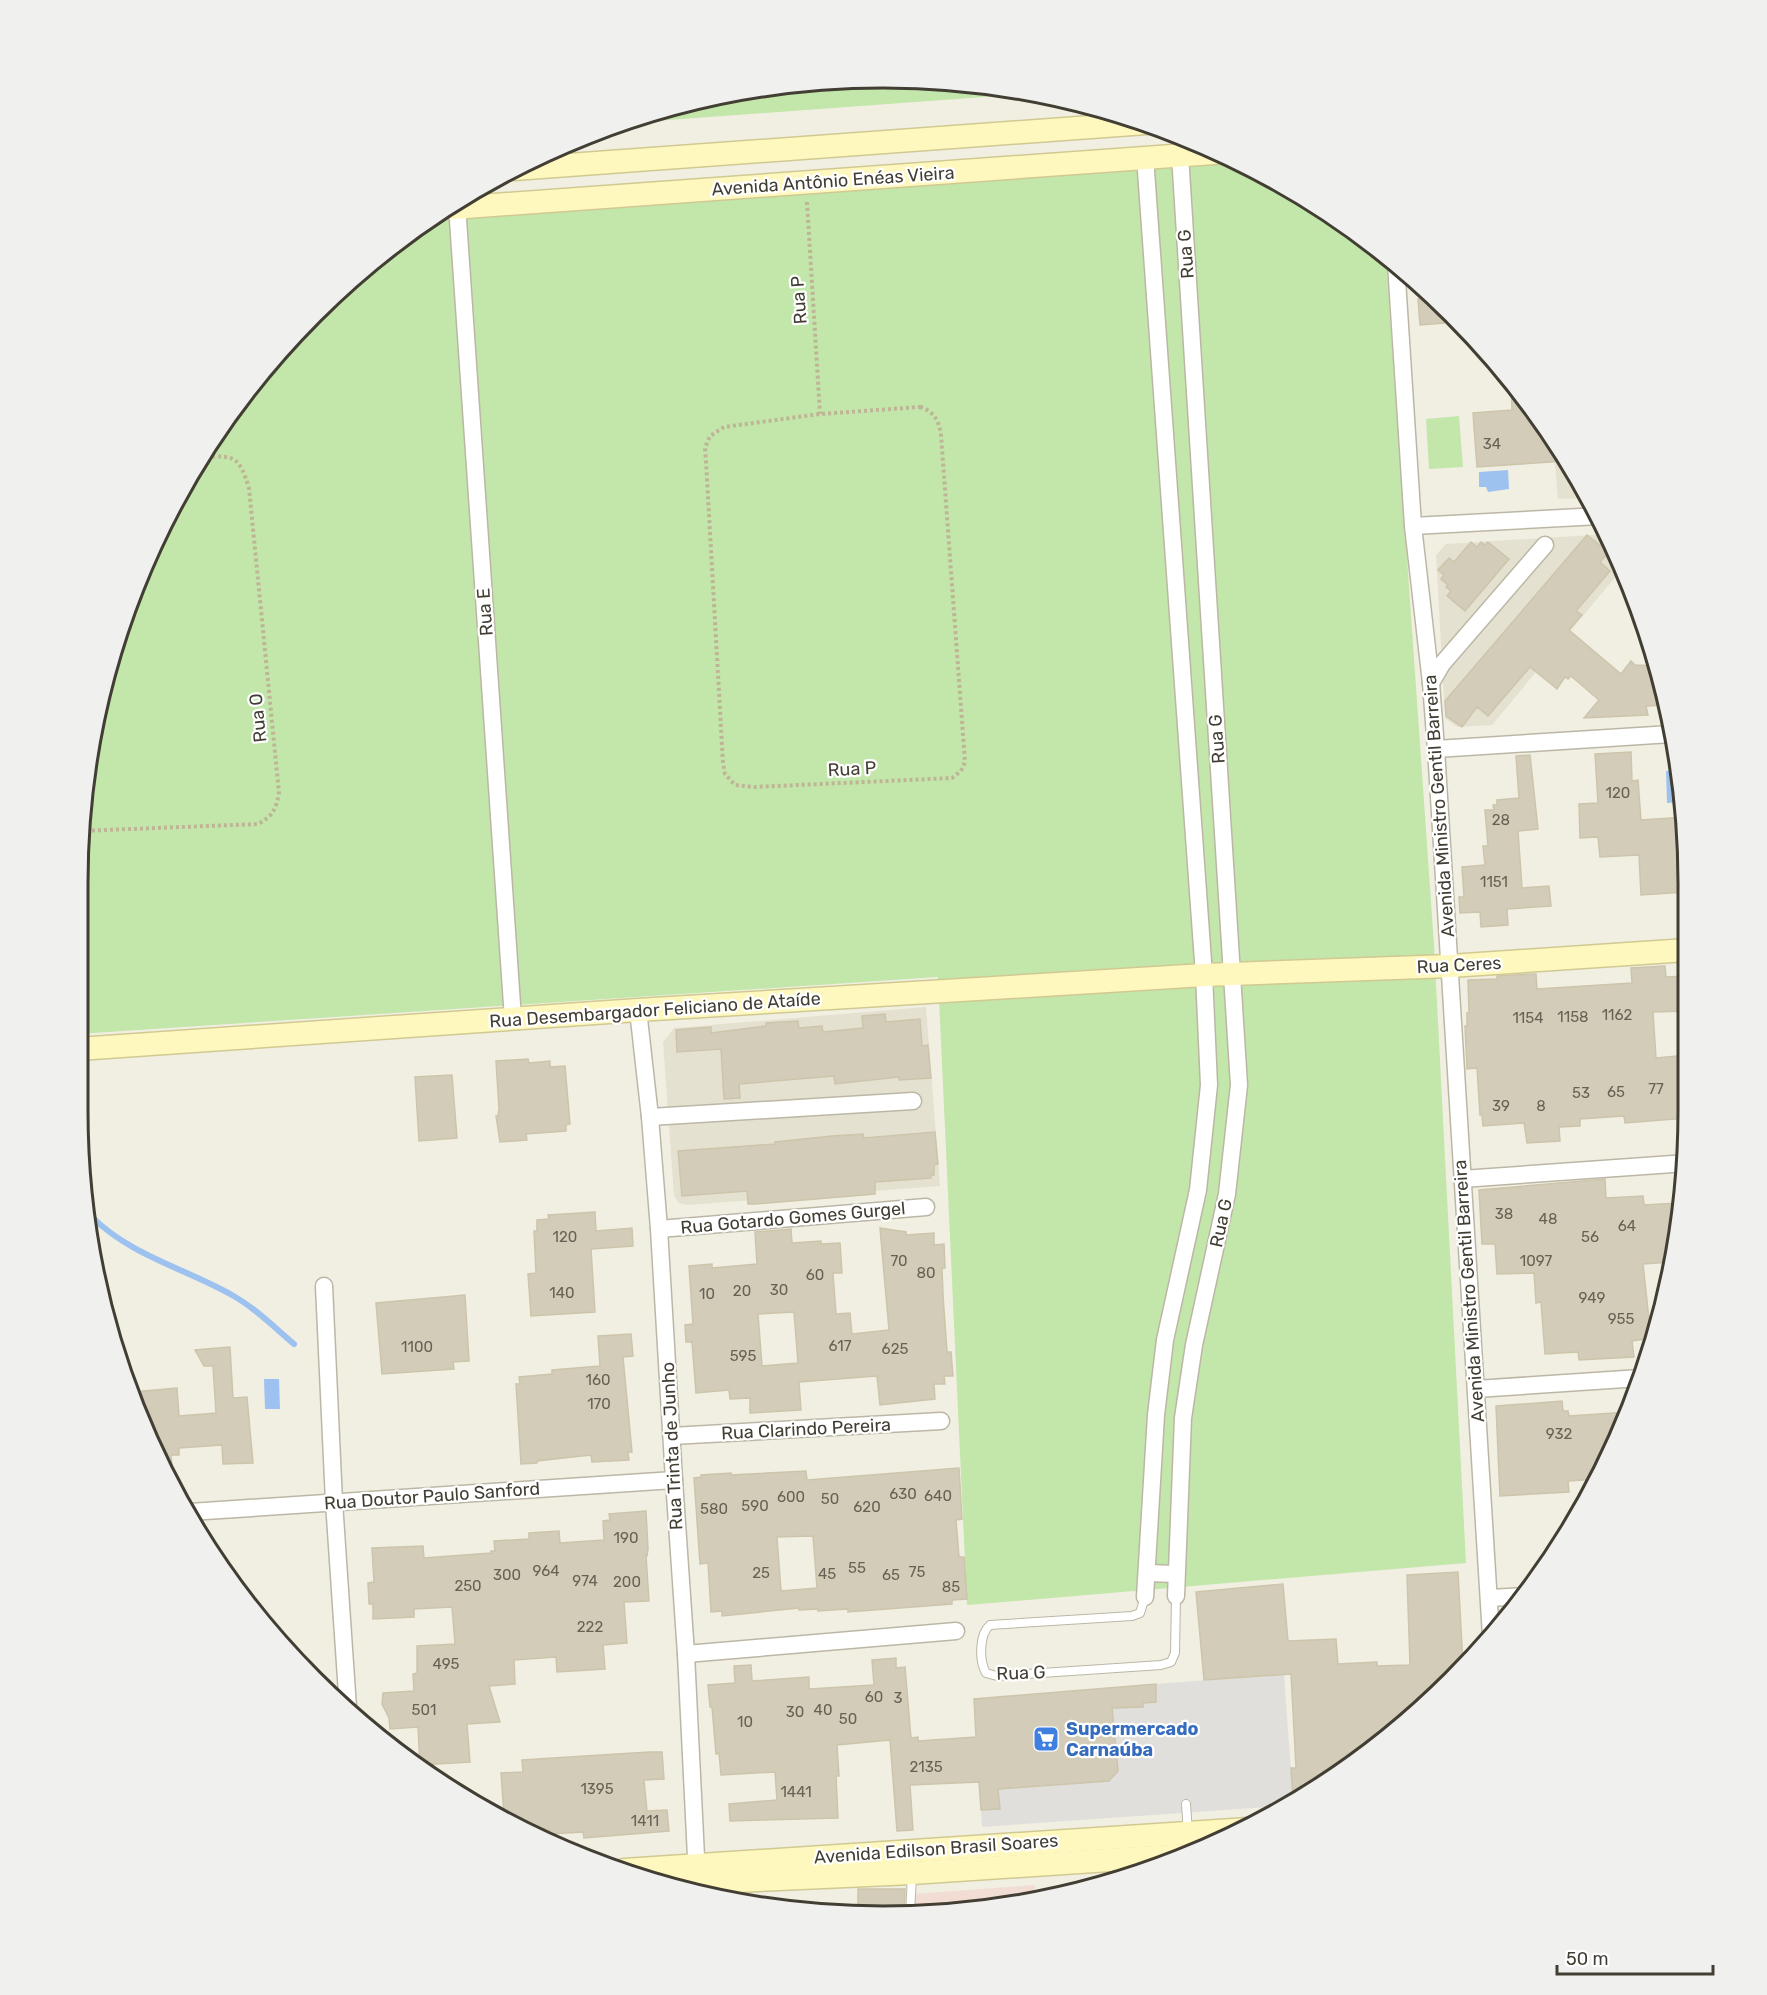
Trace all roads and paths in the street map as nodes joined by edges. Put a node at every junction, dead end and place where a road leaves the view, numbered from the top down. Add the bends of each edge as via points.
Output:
1 (1116, 124) edge
2 (1199, 154) edge
3 (1180, 155) junction
4 (1145, 157) junction
5 (538, 167) edge
6 (806, 183) junction
7 (468, 206) edge
8 (455, 214) edge
9 (1397, 277) edge
10 (820, 414) junction
11 (213, 457) edge
12 (1589, 517) edge
13 (1413, 526) junction
14 (1545, 545) dead end
15 (1431, 683) junction
16 (1664, 734) edge
17 (1436, 749) junction
18 (90, 831) edge
19 (1678, 951) edge
20 (1450, 966) junction
21 (1231, 973) junction
22 (1204, 975) junction
23 (638, 1010) junction
24 (513, 1020) junction
25 (88, 1048) edge
26 (913, 1101) dead end
27 (650, 1117) junction
28 (1677, 1164) edge
29 (1462, 1179) junction
30 (926, 1207) dead end
31 (659, 1229) junction
32 (324, 1286) dead end
33 (1632, 1379) edge
34 (1476, 1389) junction
35 (941, 1421) dead end
36 (672, 1436) junction
37 (674, 1480) junction
38 (334, 1502) junction
39 (197, 1512) edge
40 (1147, 1574) junction
41 (1176, 1574) junction
42 (1176, 1596) joint
43 (1145, 1597) joint
44 (1513, 1597) edge
45 (1490, 1598) junction
46 (1491, 1624) edge
47 (956, 1631) dead end
48 (686, 1654) junction
49 (347, 1698) edge
50 (1186, 1804) dead end
51 (1185, 1847) edge
52 (1185, 1847) edge
53 (1187, 1847) edge
54 (912, 1873) junction
55 (686, 1881) edge
56 (910, 1905) edge

1 - 5 street, Avenida Antônio Enéas Vieira
2 - 3 street, Avenida Antônio Enéas Vieira
3 - 4 street, Avenida Antônio Enéas Vieira
3 - 21 street, Rua G
4 - 6 street, Avenida Antônio Enéas Vieira
4 - 22 street, Rua G
6 - 7 street, Avenida Antônio Enéas Vieira
6 - 10 path, Rua P
8 - 24 street, Rua E
9 - 13 street, Avenida Ministro Gentil Barreira
10 - 10 path, Rua P via 724,427 710,436 705,448 725,774 735,785 754,787 952,778 965,762 940,426 929,410 920,407
11 - 18 path, Rua O via 224,456 242,465 249,488 279,793 276,810 258,824
12 - 13 street
13 - 15 street, Avenida Ministro Gentil Barreira
14 - 15 street via 1442,664
15 - 17 street, Avenida Ministro Gentil Barreira
16 - 17 street
17 - 20 street, Avenida Ministro Gentil Barreira
19 - 20 street, Rua Ceres
20 - 21 street, Rua Ceres
20 - 29 street, Avenida Ministro Gentil Barreira
21 - 22 street, Rua Desembargador Feliciano de Ataíde
21 - 41 street, Rua G via 1239,1085 1227,1194 1194,1345 1183,1418
22 - 23 street, Rua Desembargador Feliciano de Ataíde
22 - 40 street, Rua G via 1209,1085 1198,1190 1166,1340 1156,1415
23 - 24 street, Rua Desembargador Feliciano de Ataíde
23 - 27 street, Rua Trinta de Junho
24 - 25 street, Rua Desembargador Feliciano de Ataíde
26 - 27 street
27 - 31 street, Rua Trinta de Junho
28 - 29 street
29 - 34 street, Avenida Ministro Gentil Barreira
30 - 31 street, Rua Gotardo Gomes Gurgel
31 - 36 street, Rua Trinta de Junho
32 - 38 street
33 - 34 street
34 - 45 street, Avenida Ministro Gentil Barreira
35 - 36 street, Rua Clarindo Pereira
36 - 37 street, Rua Trinta de Junho
37 - 38 street, Rua Doutor Paulo Sanford
37 - 48 street, Rua Trinta de Junho
38 - 39 street, Rua Doutor Paulo Sanford
38 - 49 street
40 - 41 street
40 - 43 street, Rua G
41 - 42 street, Rua G
42 - 43 lane, Rua G via 1175,1653 1171,1662 997,1676 983,1668 983,1635 990,1625 1132,1616 1140,1612
44 - 45 street
45 - 46 street, Avenida Ministro Gentil Barreira
47 - 48 street
48 - 55 street, Rua Trinta de Junho
50 - 53 lane
51 - 55 street, Avenida Edilson Brasil Soares
52 - 54 street, Avenida Edilson Brasil Soares
54 - 55 street, Avenida Edilson Brasil Soares
54 - 56 lane

